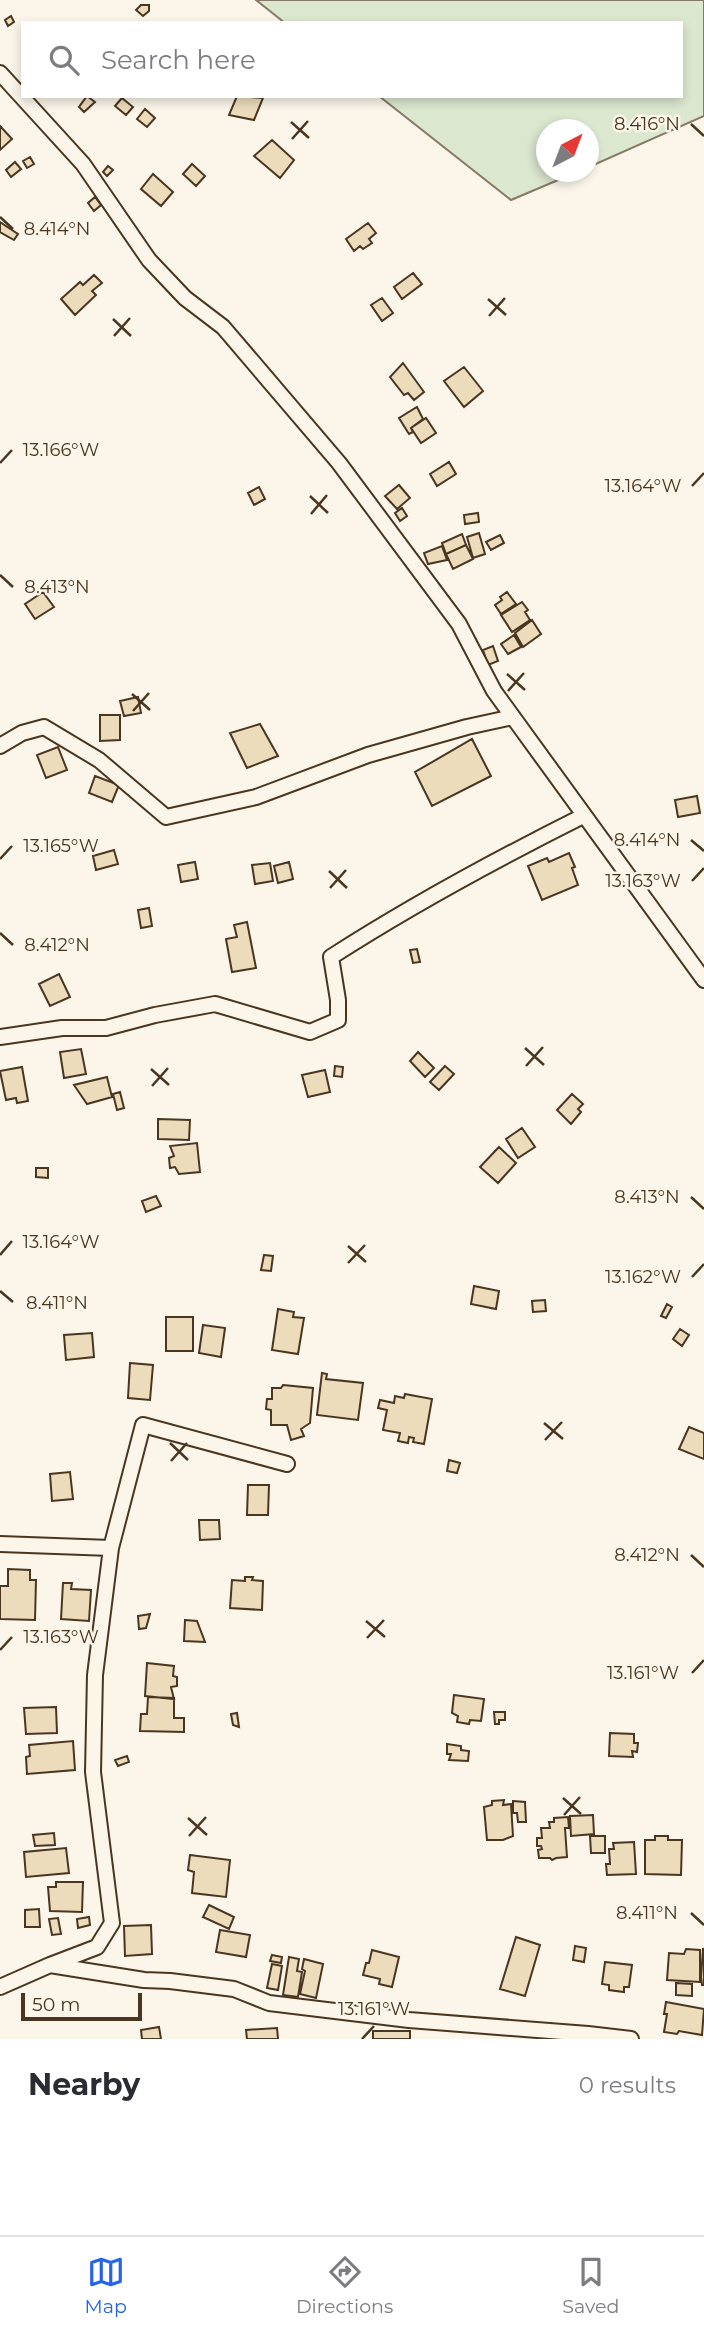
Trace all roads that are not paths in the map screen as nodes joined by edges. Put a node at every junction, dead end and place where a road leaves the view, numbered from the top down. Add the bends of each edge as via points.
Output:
1 (0, 73) edge
2 (21, 96) edge
3 (23, 98) edge
4 (513, 717) junction
5 (0, 746) edge
6 (583, 816) junction
7 (704, 980) edge
8 (0, 1037) edge
9 (287, 1464) dead end
10 (0, 1544) edge
11 (111, 1548) junction
12 (50, 1965) junction
13 (0, 1987) edge
14 (631, 2039) edge

1 - 2 street
3 - 4 street via 83,164 149,260 185,298 223,327 339,463 459,624
4 - 5 street via 368,755 256,797 166,817 99,760 44,727
4 - 6 street
6 - 7 street
6 - 8 street via 481,867 331,957 338,1020 310,1032 215,1004 106,1028 62,1028
9 - 11 street via 143,1425
10 - 11 street
11 - 12 street via 95,1675 93,1772 112,1923 97,1947
12 - 13 street
12 - 14 street via 234,1989 269,2003

